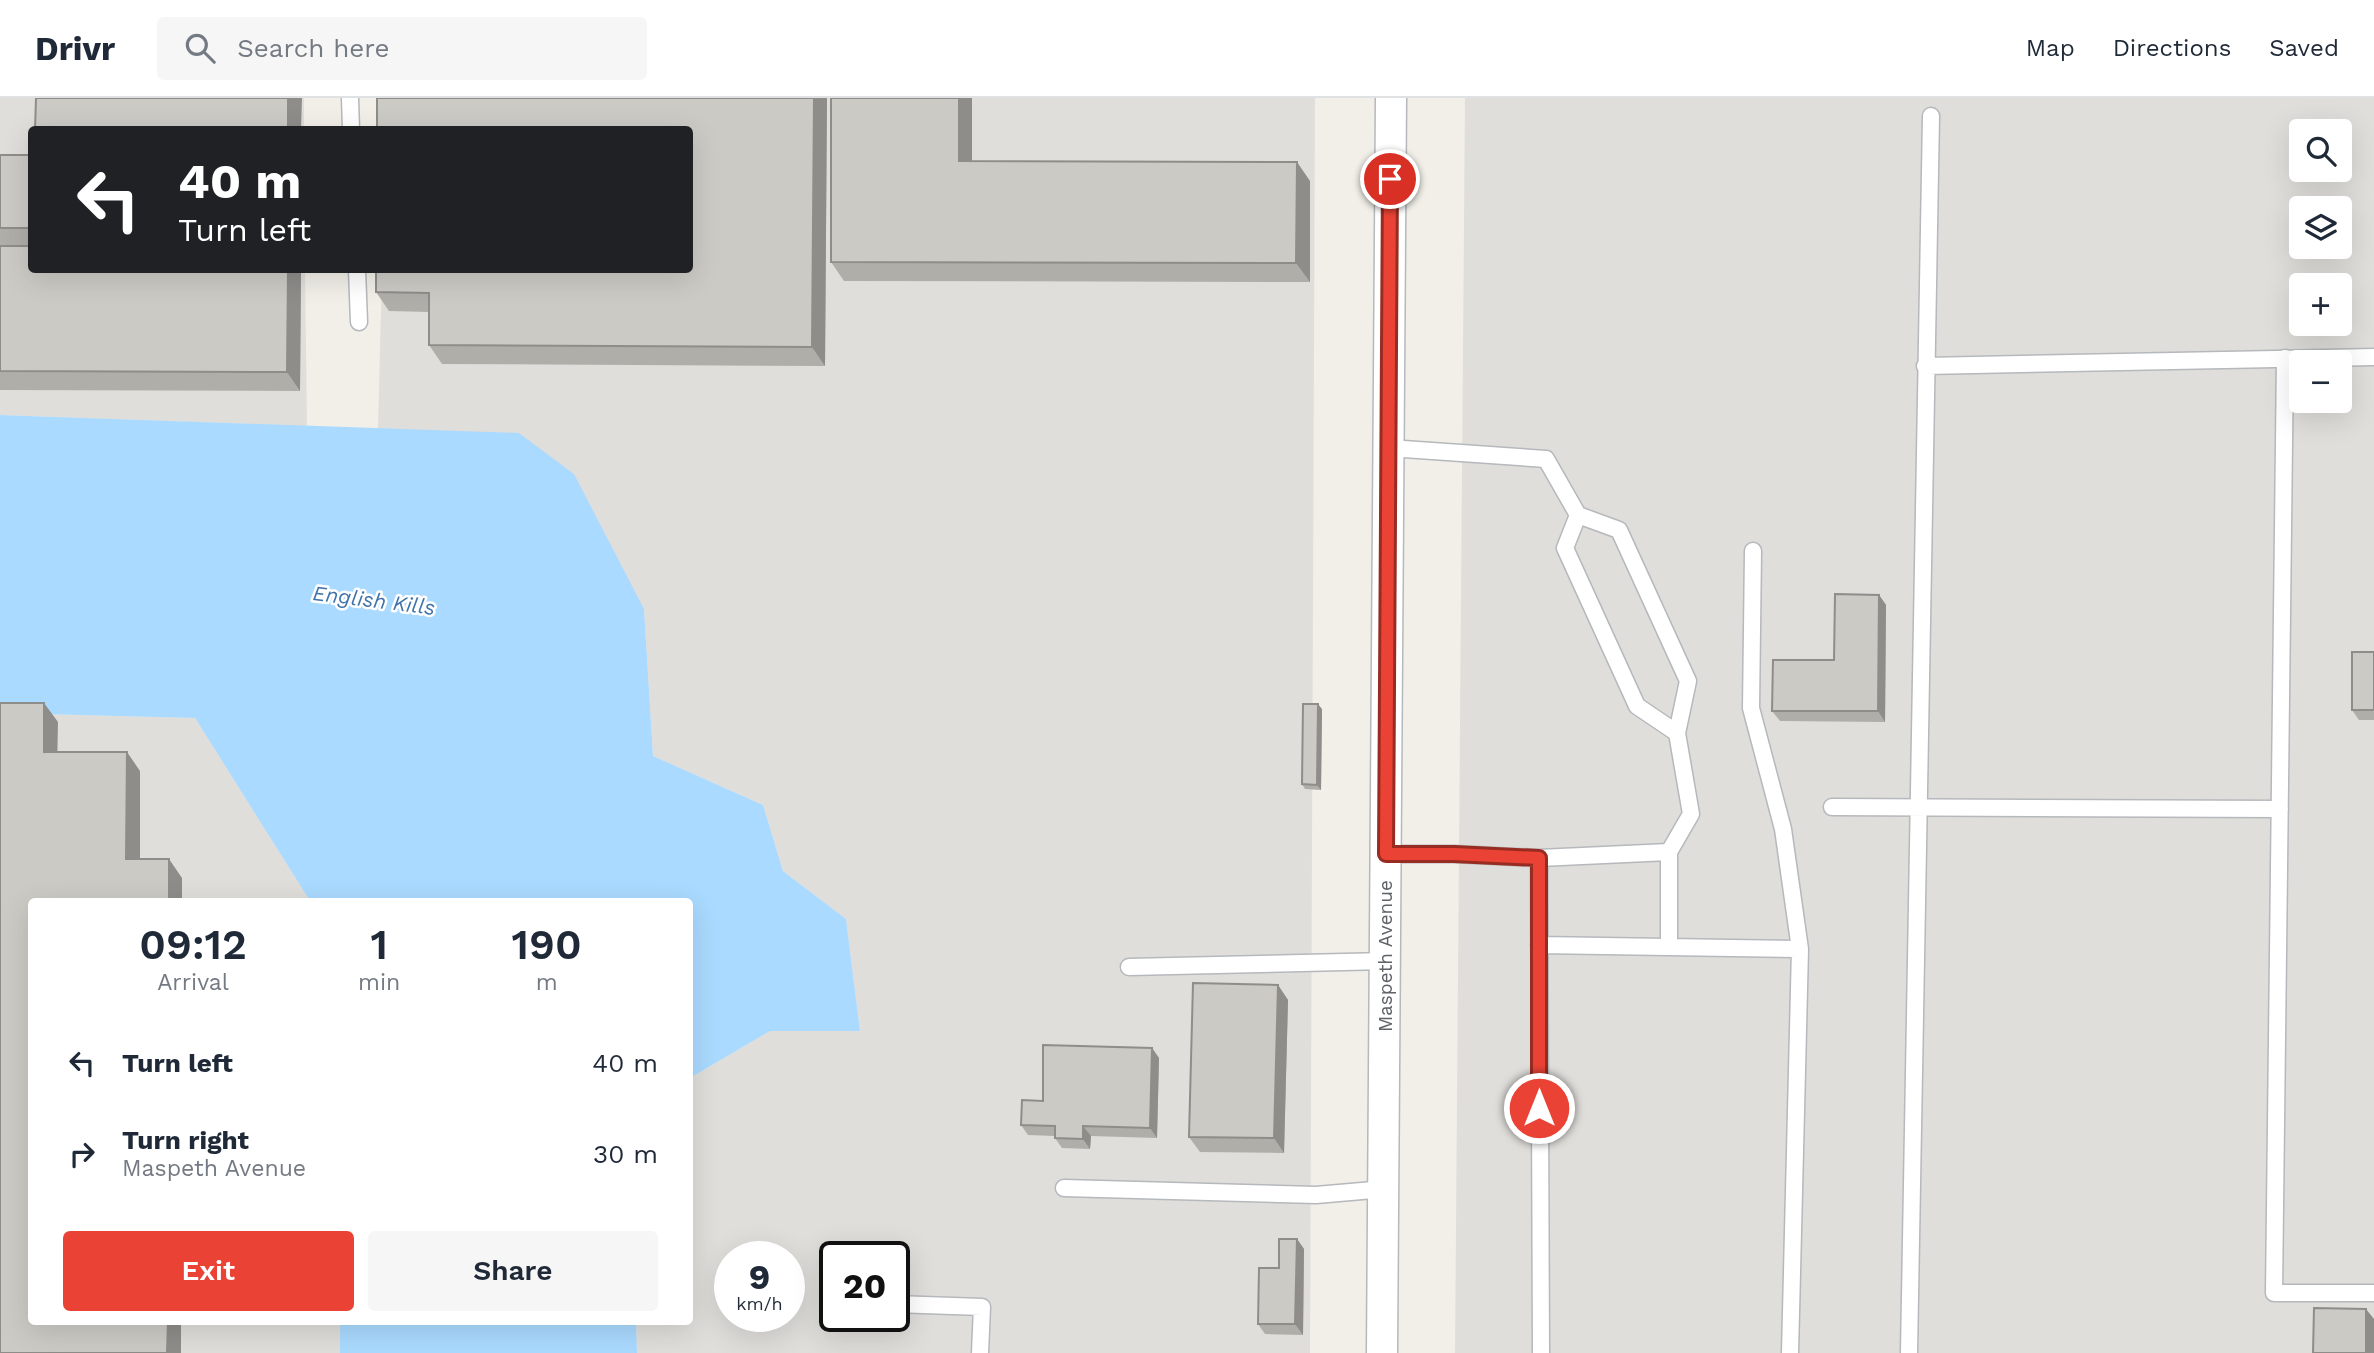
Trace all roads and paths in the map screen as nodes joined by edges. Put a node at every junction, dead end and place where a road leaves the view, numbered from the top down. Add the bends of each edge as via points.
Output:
1 (350, 98) edge
2 (1391, 98) edge
3 (1931, 116) dead end
4 (351, 126) edge
5 (356, 273) edge
6 (359, 322) dead end
7 (2374, 357) edge
8 (2285, 358) junction
9 (1925, 366) junction
10 (1389, 447) junction
11 (1578, 515) junction
12 (1753, 551) dead end
13 (1677, 733) junction
14 (1832, 807) dead end
15 (1918, 808) junction
16 (2280, 809) junction
17 (1669, 852) junction
18 (1386, 854) junction
19 (1539, 858) junction
20 (1539, 945) junction
21 (1669, 947) junction
22 (1800, 949) junction
23 (1385, 961) junction
24 (1129, 967) dead end
25 (1064, 1188) dead end
26 (1385, 1189) junction
27 (2374, 1293) edge
28 (910, 1305) edge
29 (980, 1353) edge
30 (1382, 1353) edge
31 (1541, 1353) edge
32 (1790, 1353) edge
33 (1909, 1353) edge

1 - 4 lane
2 - 10 street, Maspeth Avenue
3 - 9 lane
5 - 6 lane
7 - 8 lane
8 - 9 lane
8 - 16 lane
9 - 15 lane
10 - 11 lane via 1546,459
10 - 18 street, Maspeth Avenue
11 - 13 lane via 1566,548 1637,706
11 - 13 lane via 1619,530 1688,681
12 - 22 lane via 1751,708 1783,829
13 - 17 lane via 1691,814
14 - 15 lane
15 - 16 lane
15 - 33 lane
16 - 27 lane via 2274,1293
17 - 19 lane
17 - 21 lane
18 - 19 lane
18 - 23 street, Maspeth Avenue
19 - 20 lane
20 - 21 lane
20 - 31 lane
21 - 22 lane
22 - 32 lane
23 - 24 lane
23 - 26 street, Maspeth Avenue
25 - 26 lane via 1316,1195
26 - 30 street, Maspeth Avenue
28 - 29 lane via 982,1307

